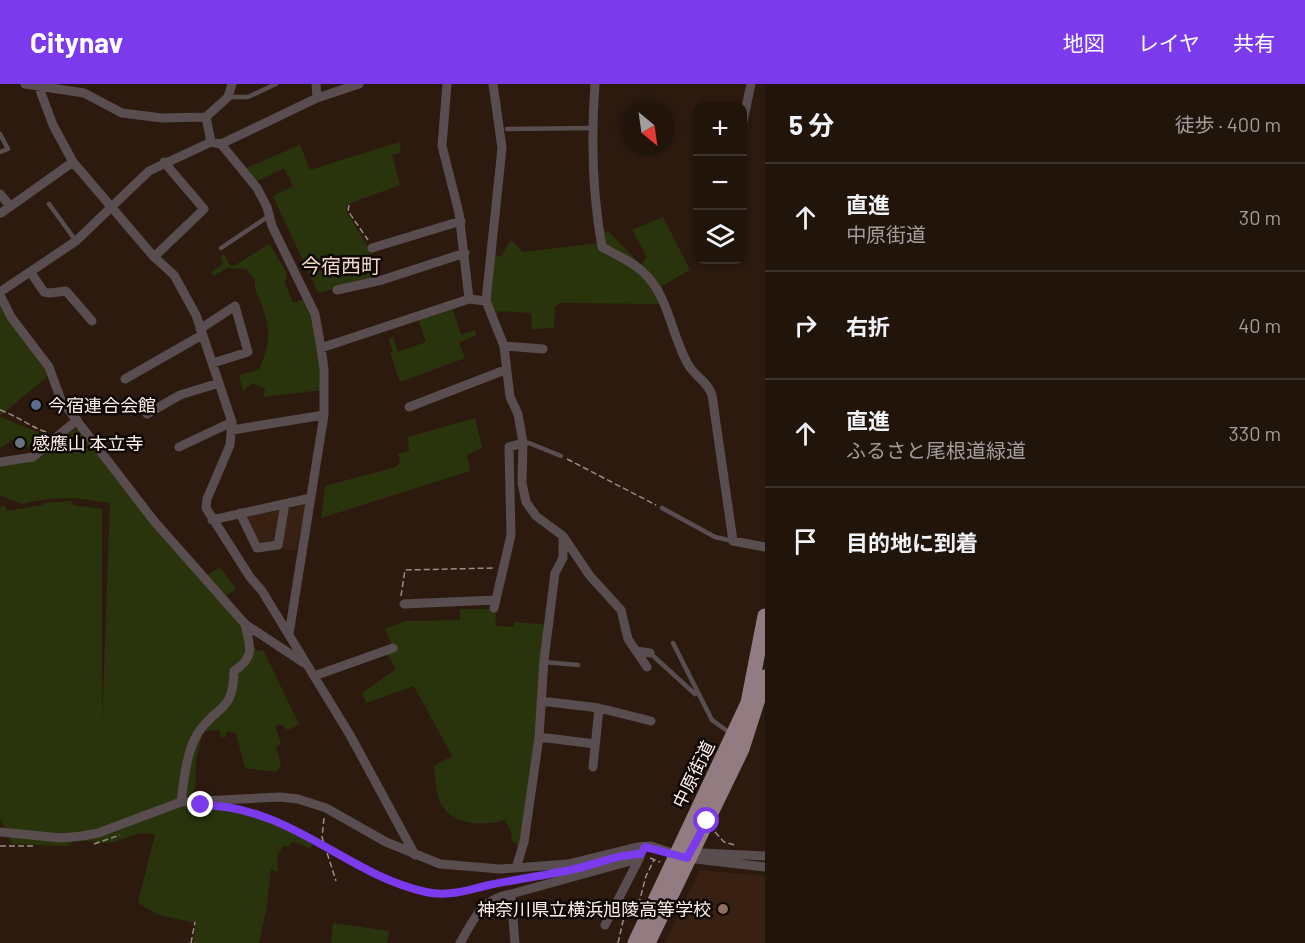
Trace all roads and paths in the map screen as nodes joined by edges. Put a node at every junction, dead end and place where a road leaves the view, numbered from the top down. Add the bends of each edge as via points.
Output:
1 (25, 84) edge
2 (232, 84) edge
3 (276, 84) edge
4 (316, 84) edge
5 (359, 84) edge
6 (447, 84) edge
7 (493, 84) edge
8 (595, 84) edge
9 (752, 84) edge
10 (38, 85) edge
11 (228, 97) junction
12 (317, 98) junction
13 (747, 105) edge
14 (206, 117) junction
15 (592, 128) junction
16 (507, 129) dead end
17 (0, 134) edge
18 (211, 142) junction
19 (221, 144) junction
20 (0, 152) edge
21 (73, 162) junction
22 (164, 162) junction
23 (0, 194) edge
24 (50, 204) dead end
25 (349, 205) dead end
26 (10, 206) junction
27 (112, 207) junction
28 (1, 213) edge
29 (269, 216) junction
30 (460, 220) junction
31 (76, 241) junction
32 (221, 248) dead end
33 (372, 248) joint
34 (465, 253) junction
35 (154, 257) junction
36 (31, 273) junction
37 (337, 290) dead end
38 (1, 291) edge
39 (469, 299) junction
40 (486, 301) junction
41 (92, 321) dead end
42 (201, 332) junction
43 (504, 346) junction
44 (321, 348) junction
45 (543, 349) dead end
46 (213, 363) junction
47 (505, 370) junction
48 (125, 379) dead end
49 (219, 383) junction
50 (409, 407) dead end
51 (0, 410) edge
52 (147, 414) dead end
53 (324, 415) junction
54 (77, 420) junction
55 (232, 426) junction
56 (46, 432) dead end
57 (523, 443) junction
58 (179, 447) dead end
59 (561, 456) joint
60 (0, 462) edge
61 (311, 498) junction
62 (285, 504) junction
63 (662, 508) joint
64 (240, 513) junction
65 (212, 520) junction
66 (563, 536) junction
67 (734, 541) junction
68 (765, 547) edge
69 (504, 568) junction
70 (404, 604) joint
71 (765, 616) edge
72 (245, 624) junction
73 (289, 634) junction
74 (673, 643) dead end
75 (393, 648) dead end
76 (636, 651) junction
77 (651, 653) joint
78 (544, 662) junction
79 (306, 664) junction
80 (579, 664) dead end
81 (647, 668) dead end
82 (314, 676) junction
83 (765, 677) edge
84 (699, 699) junction
85 (541, 701) junction
86 (599, 708) junction
87 (651, 721) dead end
88 (734, 736) junction
89 (539, 737) junction
90 (595, 744) junction
91 (593, 767) dead end
92 (181, 802) junction
93 (226, 808) dead end
94 (326, 808) junction
95 (697, 830) junction
96 (0, 832) edge
97 (129, 832) dead end
98 (92, 844) dead end
99 (324, 844) junction
100 (0, 846) edge
101 (43, 846) dead end
102 (744, 846) dead end
103 (641, 853) junction
104 (415, 855) junction
105 (685, 855) junction
106 (765, 856) edge
107 (655, 860) junction
108 (765, 867) edge
109 (516, 868) junction
110 (544, 875) dead end
111 (336, 881) dead end
112 (511, 894) junction
113 (195, 922) dead end
114 (605, 925) dead end
115 (191, 943) edge
116 (460, 943) edge
117 (515, 943) edge
118 (618, 943) edge
119 (635, 943) edge
120 (648, 943) edge

1 - 10 street
2 - 11 street
3 - 11 lane via 248,97
4 - 12 street
5 - 12 street
6 - 30 street via 442,146
7 - 40 street via 501,148
8 - 15 street
9 - 13 street
10 - 14 street via 84,93 122,113 162,118
10 - 21 street
11 - 14 street
12 - 19 street
14 - 18 street
15 - 16 lane
15 - 67 street via 595,206 602,247 648,276 690,367 710,388
17 - 20 lane via 8,149
18 - 19 street
18 - 22 street
19 - 29 street via 257,188
21 - 26 street
21 - 27 street
22 - 27 street via 149,171
22 - 35 street via 204,209
23 - 26 street
24 - 31 lane
25 - 33 path via 348,211
26 - 28 street
27 - 31 street
27 - 35 street
29 - 32 lane
29 - 44 street via 315,314
30 - 33 street
30 - 34 street
31 - 36 street
34 - 37 street
34 - 39 street
35 - 42 street via 180,284
36 - 38 street
36 - 41 street via 44,292 66,291
38 - 54 street via 11,317 49,367 57,394
39 - 40 street
39 - 44 street
40 - 43 street
42 - 46 street
42 - 46 street via 235,306 248,352
42 - 48 street
43 - 45 street
43 - 47 street
44 - 53 street
46 - 49 street
47 - 50 street
47 - 57 street
49 - 52 street via 180,395
49 - 55 street
51 - 56 path
53 - 55 street
53 - 61 street
54 - 60 street via 33,457
54 - 72 street via 154,521
55 - 58 street
55 - 65 street via 230,445 207,499 206,508
57 - 59 lane
57 - 66 street via 522,483 526,502 536,516
57 - 69 street via 509,447 511,535
59 - 63 path
61 - 62 street
61 - 73 street
62 - 64 street
62 - 64 street via 278,545 257,548
63 - 67 lane via 715,537
64 - 65 street
65 - 73 street
66 - 76 street via 590,576 621,610 628,639
66 - 78 street via 564,558 555,573
67 - 68 street
69 - 70 street via 495,604
69 - 70 path via 405,570 401,584
71 - 88 main road, 中原街道 via 747,703
72 - 79 street
72 - 92 street via 251,649 247,662 234,671 231,700 198,734
73 - 79 street
74 - 84 lane
75 - 82 street
76 - 77 street
76 - 81 street
77 - 84 lane
78 - 80 lane
78 - 85 street
79 - 82 street
82 - 104 street
83 - 95 main road, 中原街道 via 742,749
84 - 88 lane via 712,720
85 - 86 street
85 - 89 street
86 - 87 street
86 - 90 street
88 - 95 main road, 中原街道
89 - 90 street
89 - 109 street via 524,842
90 - 91 street
92 - 94 street via 280,797
92 - 96 street via 82,836 61,838
93 - 99 path via 277,820
94 - 99 path
94 - 104 street
95 - 102 path
95 - 105 main road, 中原街道
97 - 98 path
99 - 110 path via 392,880 426,892 448,894
99 - 111 path
100 - 101 path
103 - 105 street
103 - 107 path
103 - 109 street
103 - 112 street
103 - 114 street
104 - 109 street via 440,864
105 - 106 street
105 - 107 path
105 - 108 street
105 - 119 main road, 中原街道
105 - 120 main road, 中原街道
107 - 118 path via 639,903 623,921
112 - 116 street via 483,905
112 - 117 street
113 - 115 path

